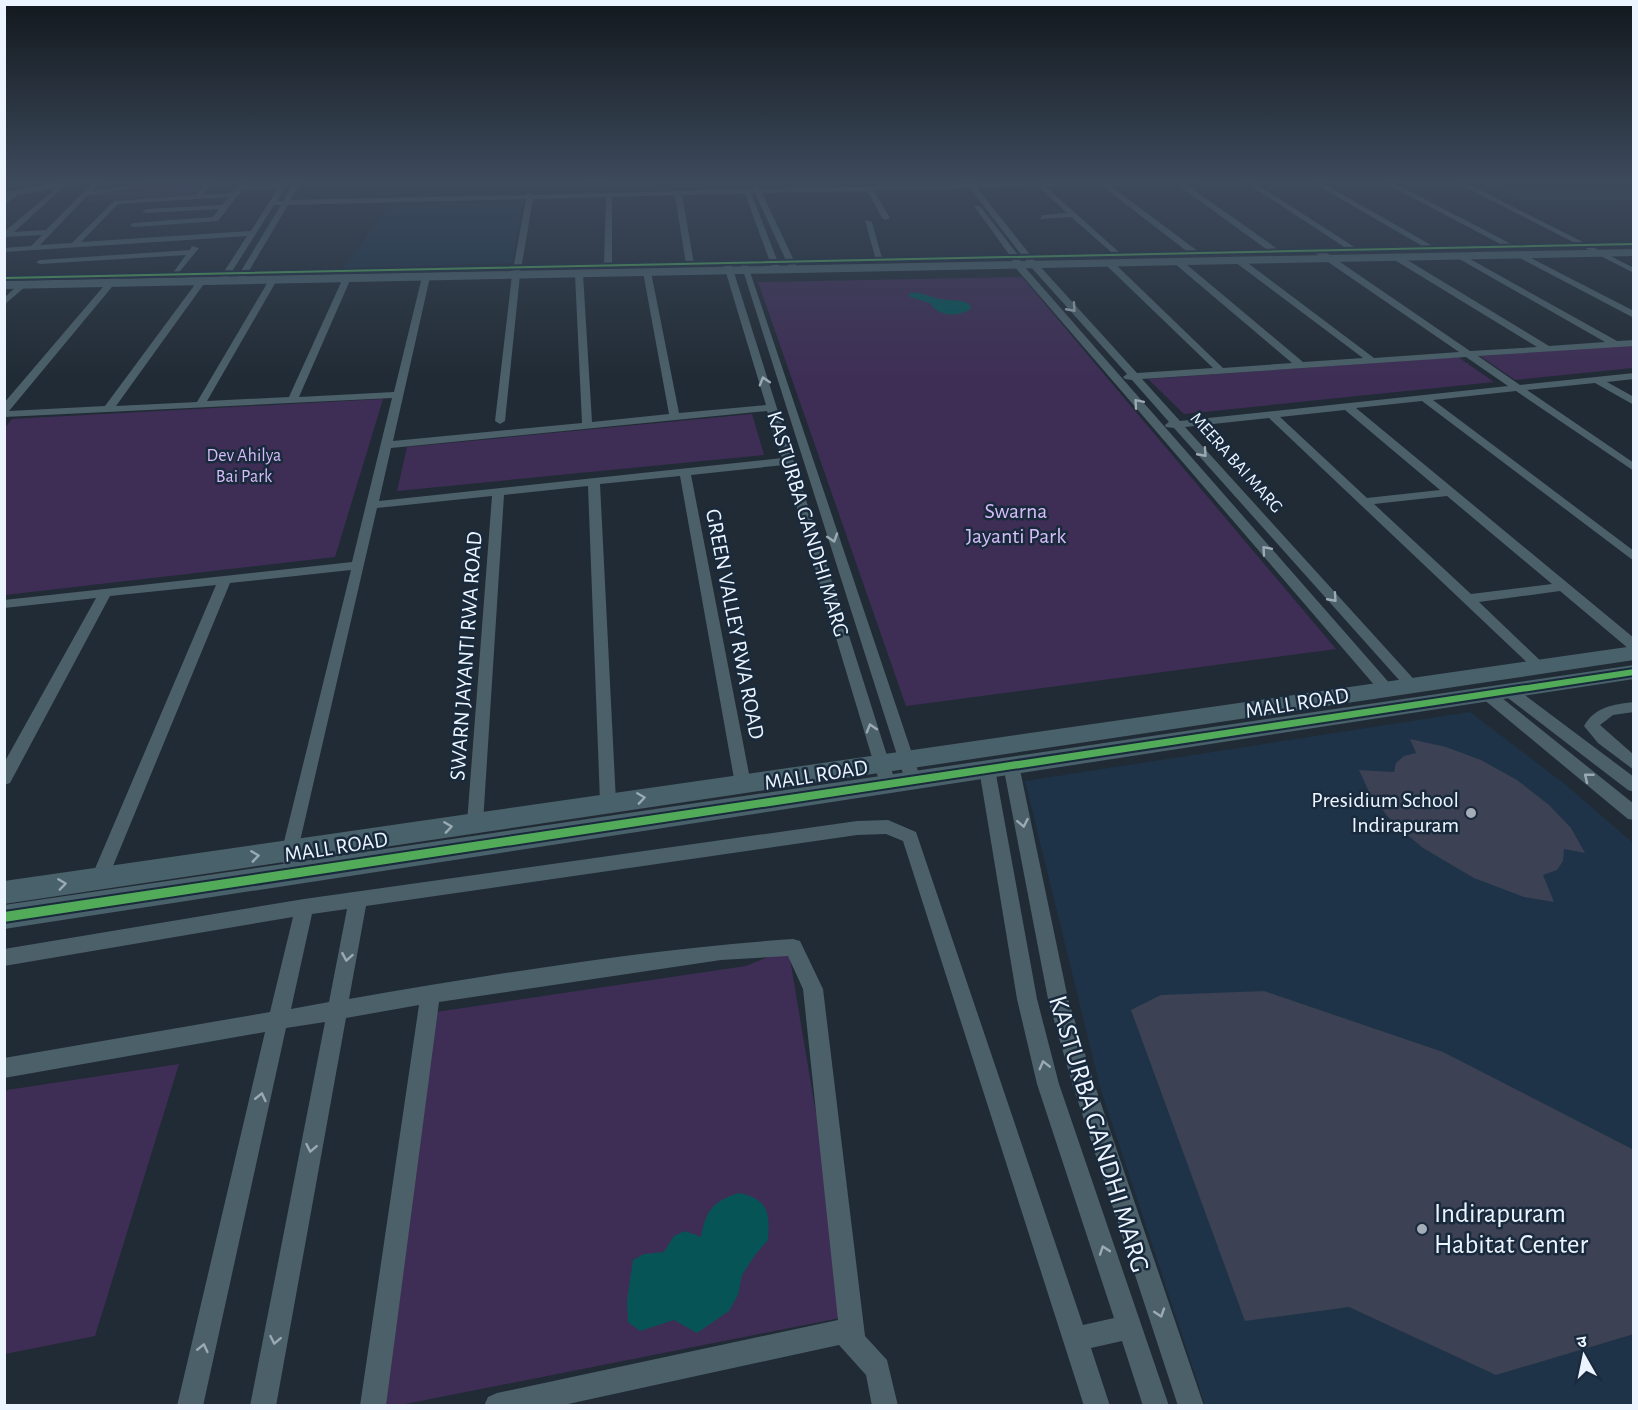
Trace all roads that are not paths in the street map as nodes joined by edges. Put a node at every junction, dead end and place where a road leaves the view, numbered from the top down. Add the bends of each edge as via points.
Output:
1 (35, 246) edge
2 (55, 246) junction
3 (59, 246) edge
4 (197, 246) edge
5 (245, 246) edge
6 (259, 246) edge
7 (520, 246) edge
8 (608, 246) edge
9 (687, 246) edge
10 (770, 246) edge
11 (781, 246) edge
12 (876, 246) edge
13 (1005, 246) edge
14 (1019, 246) edge
15 (1101, 246) edge
16 (1185, 246) edge
17 (1267, 246) edge
18 (1348, 246) edge
19 (1428, 246) edge
20 (1506, 246) edge
21 (1590, 246) edge
22 (1591, 246) edge
23 (1621, 246) edge
24 (33, 248) junction
25 (1434, 249) junction
26 (1597, 249) junction
27 (4, 250) edge
28 (1355, 250) junction
29 (1516, 251) junction
30 (192, 252) junction
31 (1276, 252) junction
32 (1634, 252) edge
33 (1196, 254) junction
34 (1323, 255) junction
35 (1458, 256) junction
36 (1396, 257) junction
37 (1113, 259) junction
38 (880, 260) junction
39 (1031, 260) junction
40 (1238, 260) junction
41 (1016, 261) junction
42 (1177, 261) junction
43 (690, 264) junction
44 (1634, 265) edge
45 (608, 266) junction
46 (744, 266) junction
47 (776, 266) junction
48 (792, 266) junction
49 (729, 267) junction
50 (516, 271) junction
51 (1634, 271) edge
52 (647, 272) junction
53 (176, 274) junction
54 (579, 274) junction
55 (224, 277) junction
56 (241, 277) junction
57 (426, 277) junction
58 (4, 278) edge
59 (346, 278) junction
60 (113, 279) junction
61 (273, 280) junction
62 (202, 281) junction
63 (4, 285) edge
64 (23, 285) junction
65 (4, 303) edge
66 (1634, 315) edge
67 (1634, 343) edge
68 (1615, 344) junction
69 (1547, 349) junction
70 (1468, 354) junction
71 (1371, 360) junction
72 (1300, 365) junction
73 (1221, 371) junction
74 (1134, 376) junction
75 (1634, 376) edge
76 (1116, 378) junction
77 (1596, 380) junction
78 (1517, 388) junction
79 (398, 395) junction
80 (1424, 398) junction
81 (292, 400) junction
82 (1634, 402) edge
83 (201, 405) junction
84 (1347, 406) junction
85 (772, 407) junction
86 (108, 409) junction
87 (4, 412) edge
88 (1271, 414) junction
89 (675, 417) junction
90 (500, 421) dead end
91 (795, 422) junction
92 (777, 424) junction
93 (1177, 424) junction
94 (587, 425) junction
95 (1158, 426) junction
96 (386, 445) junction
97 (789, 461) junction
98 (1634, 468) edge
99 (686, 472) junction
100 (594, 482) junction
101 (498, 492) junction
102 (1449, 492) junction
103 (1364, 502) junction
104 (372, 506) junction
105 (1634, 557) edge
106 (358, 565) junction
107 (225, 579) junction
108 (1563, 587) junction
109 (105, 592) junction
110 (1467, 599) junction
111 (4, 604) edge
112 (1634, 646) edge
113 (1634, 654) edge
114 (1540, 667) junction
115 (1634, 672) edge
116 (1413, 686) junction
117 (1387, 690) junction
118 (1498, 692) junction
119 (1634, 707) edge
120 (1634, 764) edge
121 (1011, 765) junction
122 (987, 769) junction
123 (910, 770) junction
124 (885, 774) junction
125 (4, 779) edge
126 (743, 784) junction
127 (1634, 786) edge
128 (608, 802) junction
129 (1634, 814) edge
130 (475, 823) junction
131 (288, 863) junction
132 (100, 879) junction
133 (4, 892) edge
134 (358, 899) junction
135 (304, 907) junction
136 (4, 917) edge
137 (4, 958) edge
138 (430, 994) junction
139 (337, 1011) junction
140 (278, 1021) junction
141 (4, 1068) edge
142 (1130, 1327) junction
143 (853, 1338) junction
144 (1075, 1339) junction
145 (190, 1406) edge
146 (263, 1406) edge
147 (373, 1406) edge
148 (497, 1406) edge
149 (885, 1406) edge
150 (1097, 1406) edge
151 (1156, 1406) edge
152 (1191, 1406) edge

1 - 24 street
2 - 3 street
2 - 24 street
2 - 30 street via 39,261
4 - 30 street
5 - 55 street
6 - 56 street
7 - 50 street
8 - 45 street
9 - 43 street
10 - 47 street
11 - 48 street
12 - 38 street
13 - 41 street, MEERA BAI MARG
14 - 39 street, MEERA BAI MARG
15 - 37 street
16 - 33 street
17 - 31 street
18 - 28 street
19 - 25 street
20 - 29 street
21 - 26 street
22 - 26 street
23 - 26 street
24 - 27 street
25 - 28 street
25 - 29 street
26 - 29 street
26 - 32 street
26 - 44 street
26 - 51 street
28 - 34 street
29 - 35 street
29 - 66 street
30 - 53 street
31 - 33 street
31 - 34 street
33 - 37 street
34 - 36 street
34 - 40 street
34 - 70 street
35 - 36 street
35 - 68 street
36 - 69 street
37 - 39 street
37 - 42 street
37 - 73 street
38 - 41 street
38 - 48 street
39 - 41 street
39 -> 74 street, MEERA BAI MARG
40 - 42 street
40 - 71 street
41 - 48 street
41 - 76 street, MEERA BAI MARG
42 - 72 street
43 - 45 street
43 - 49 street
45 - 50 street
46 - 47 street
46 - 49 street
46 - 91 street, KASTURBA GANDHI MARG
47 - 48 street
49 - 52 street
85 -> 49 street, KASTURBA GANDHI MARG
50 - 54 street
50 - 56 street
50 - 57 street
50 - 90 street
52 - 54 street
52 - 89 street
53 - 55 street
53 - 60 street
54 - 94 street
55 - 56 street
55 - 62 street
56 - 61 street
57 - 59 street
57 - 79 street
58 - 60 street
59 - 61 street
59 - 81 street
60 - 62 street
60 - 64 street
60 - 87 street
61 - 83 street
62 - 86 street
63 - 64 street
64 - 65 street
67 - 68 street
68 - 69 street
69 - 70 street
70 - 71 street
70 - 78 street
71 - 72 street
72 - 73 street
73 - 74 street
74 - 76 street
74 - 93 street, MEERA BAI MARG
75 - 77 street
95 -> 76 street, MEERA BAI MARG
77 - 78 street
77 - 82 street
78 - 80 street
78 - 98 street
79 - 81 street
79 - 96 street
80 - 84 street
80 - 105 street
81 - 83 street
83 - 86 street
84 - 88 street
84 - 102 street
85 - 89 street
85 - 92 street, KASTURBA GANDHI MARG
86 - 87 street
88 - 93 street
88 - 103 street
89 - 94 street
91 - 92 street
91 -> 123 street, KASTURBA GANDHI MARG
92 - 97 street, KASTURBA GANDHI MARG
93 - 95 street
93 -> 116 street, MEERA BAI MARG
94 - 96 street
117 -> 95 street, MEERA BAI MARG
96 - 104 street
97 - 99 street
124 -> 97 street, KASTURBA GANDHI MARG
99 - 100 street
99 - 126 street, GREEN VALLEY RWA ROAD
100 - 101 street
100 - 128 street
101 - 104 street
101 - 130 street, SWARN JAYANTI RWA ROAD
102 - 103 street
102 - 108 street
103 - 110 street
104 - 106 street
106 - 107 street
106 - 131 street
107 - 109 street
107 - 132 street
108 - 110 street
108 - 112 street
109 - 111 street
109 - 125 street
110 - 114 street
113 - 114 street, MALL ROAD
114 - 116 street, MALL ROAD
115 - 118 street, MALL ROAD
116 - 117 street, MALL ROAD
117 - 123 street, MALL ROAD
118 - 121 street, MALL ROAD
118 - 127 street
129 -> 118 street
119 - 120 street via 1597,716 1592,726
121 - 122 street, MALL ROAD
121 -> 152 street via 1058,999
122 - 123 street, MALL ROAD
142 -> 122 street, KASTURBA GANDHI MARG via 1048,1084 1027,999
123 - 124 street, MALL ROAD
124 - 126 street, MALL ROAD
124 - 131 street, MALL ROAD
128 -> 126 street, MALL ROAD
128 - 130 street, MALL ROAD
131 -> 130 street, MALL ROAD
132 -> 131 street, MALL ROAD
131 - 136 street, MALL ROAD
133 -> 132 street, MALL ROAD
134 - 135 street
134 -> 139 street
134 - 144 street via 857,828 888,827 910,837
135 - 137 street
135 - 140 street
138 - 139 street
138 - 143 street via 721,952 793,947 813,989
138 - 147 street
139 - 140 street
139 -> 146 street
140 - 141 street
145 -> 140 street
142 - 144 street
142 - 151 street, KASTURBA GANDHI MARG
143 - 148 street via 844,1331
143 - 149 street via 878,1369
144 - 150 street

